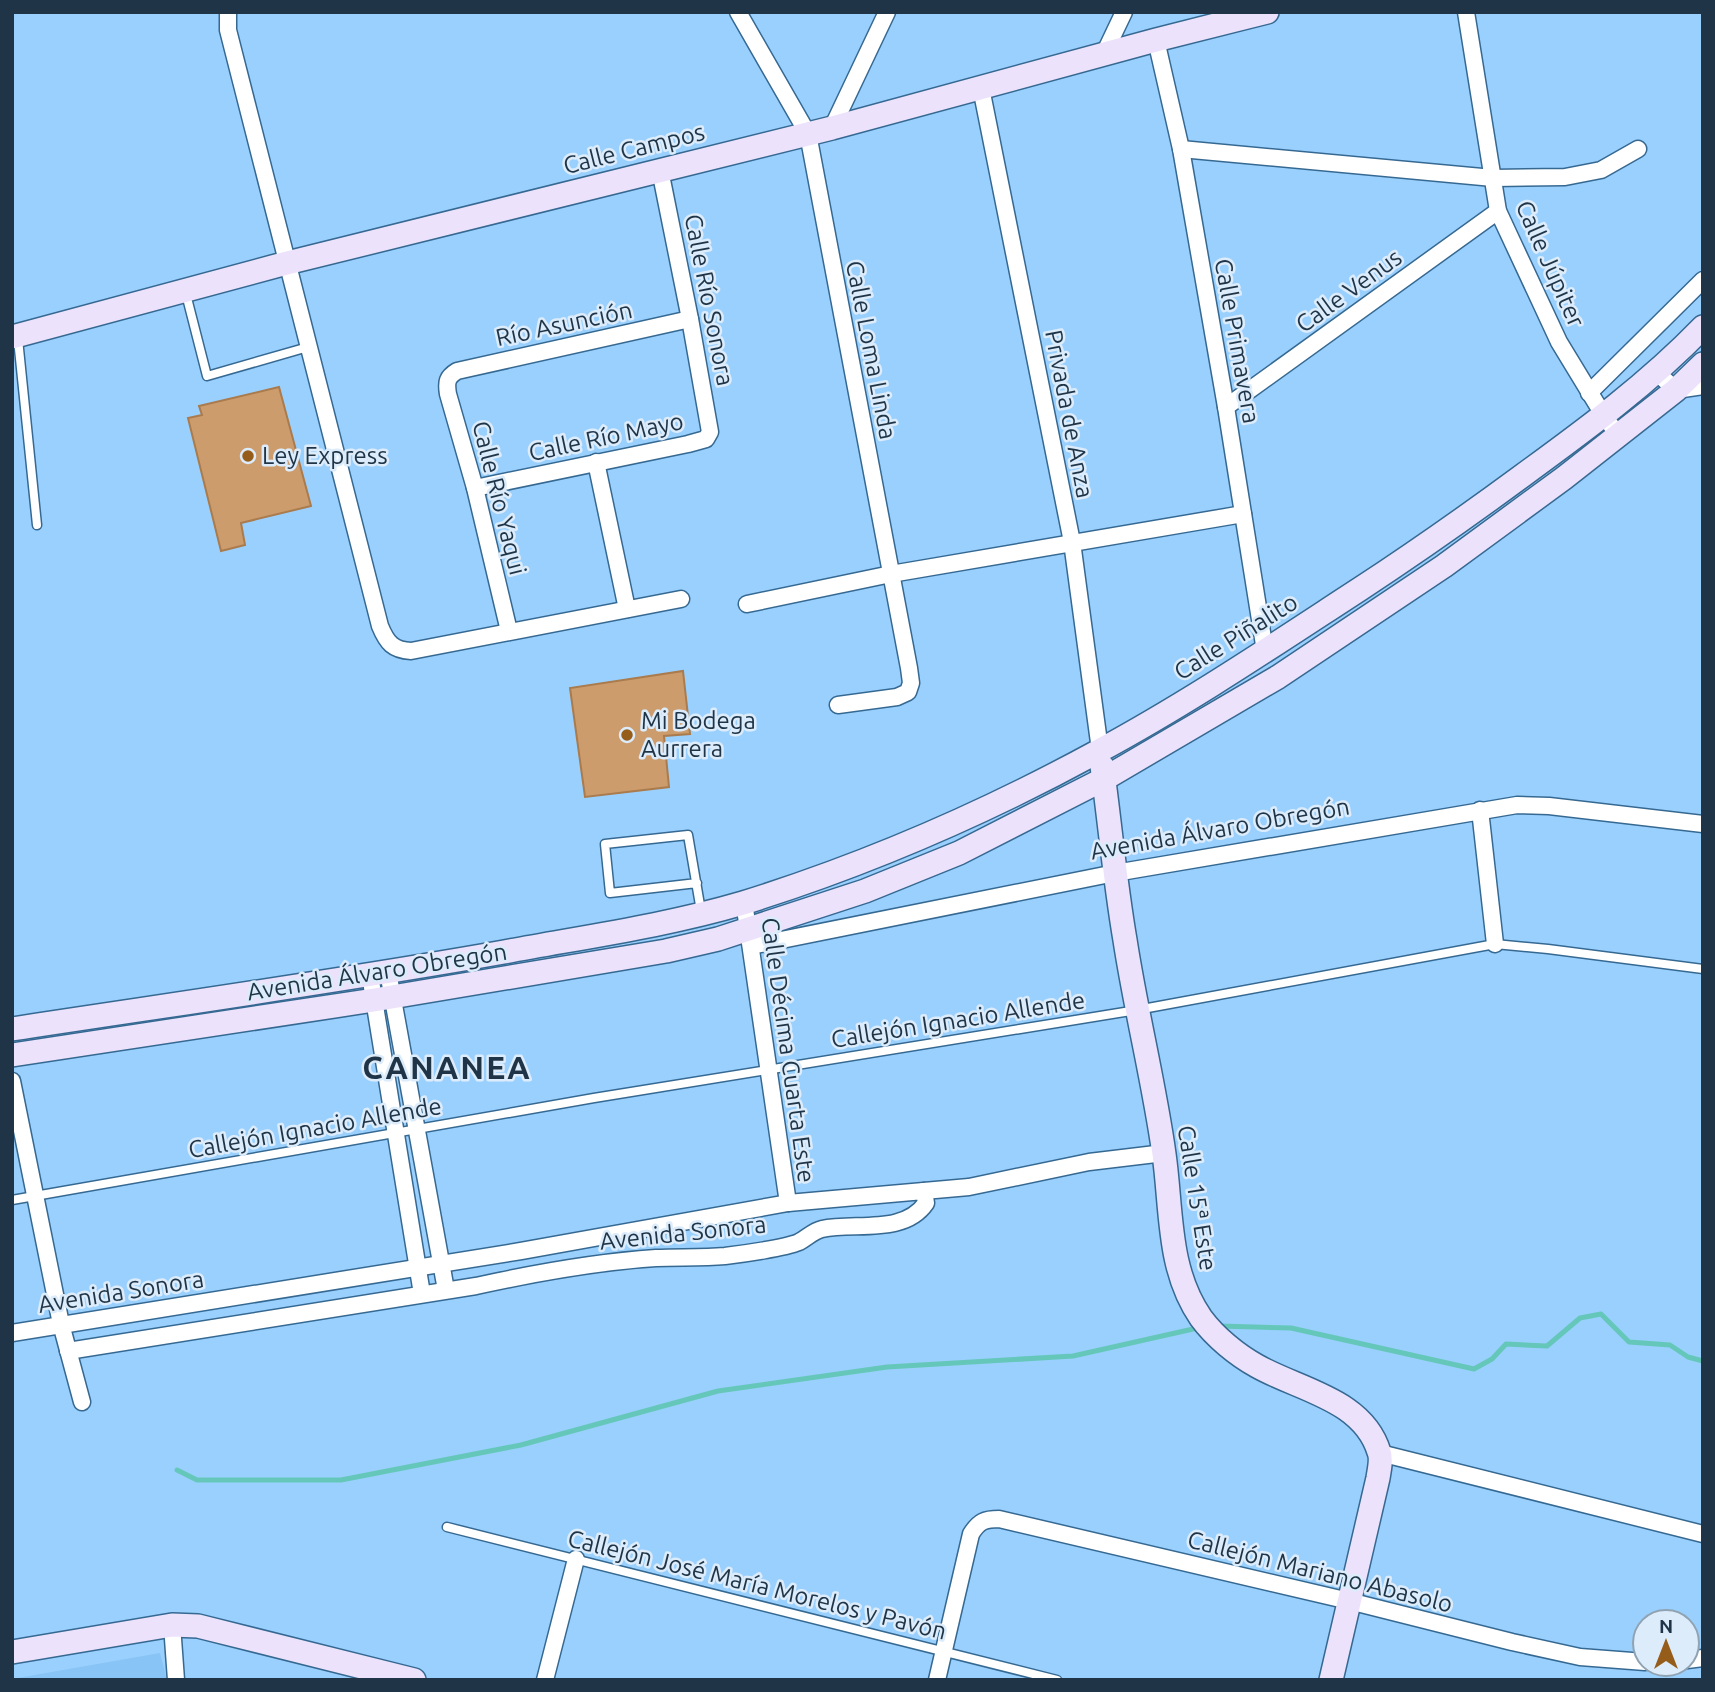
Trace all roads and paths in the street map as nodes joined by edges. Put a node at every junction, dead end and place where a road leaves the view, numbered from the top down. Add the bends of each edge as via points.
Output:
1 (228, 12) edge
2 (738, 12) edge
3 (887, 12) edge
4 (1124, 12) edge
5 (1267, 12) edge
6 (1466, 12) edge
7 (1156, 40) junction
8 (1104, 54) junction
9 (981, 88) junction
10 (832, 128) junction
11 (808, 134) junction
12 (1181, 149) junction
13 (1638, 149) dead end
14 (660, 170) junction
15 (1493, 178) junction
16 (1498, 211) junction
17 (287, 263) junction
18 (1703, 280) edge
19 (185, 291) junction
20 (690, 319) junction
21 (1703, 327) edge
22 (15, 337) edge
23 (308, 347) junction
24 (1703, 364) edge
25 (1656, 372) junction
26 (449, 376) joint
27 (1703, 386) edge
28 (1676, 390) junction
29 (1590, 393) junction
30 (1226, 407) junction
31 (1604, 416) junction
32 (1619, 436) junction
33 (706, 439) joint
34 (596, 462) junction
35 (475, 488) junction
36 (1243, 514) junction
37 (37, 525) dead end
38 (1072, 542) junction
39 (891, 574) junction
40 (681, 598) dead end
41 (747, 604) dead end
42 (627, 609) junction
43 (509, 631) junction
44 (1265, 651) junction
45 (838, 705) dead end
46 (1100, 750) junction
47 (1104, 779) junction
48 (1480, 810) junction
49 (1703, 824) edge
50 (1115, 873) junction
51 (696, 883) junction
52 (744, 902) junction
53 (702, 914) junction
54 (750, 937) junction
55 (1495, 944) junction
56 (1703, 969) edge
57 (379, 973) junction
58 (383, 998) junction
59 (1137, 1010) junction
60 (12, 1029) edge
61 (12, 1055) edge
62 (769, 1071) junction
63 (12, 1081) edge
64 (418, 1131) junction
65 (397, 1134) junction
66 (1164, 1153) junction
67 (924, 1191) junction
68 (35, 1196) junction
69 (12, 1200) edge
70 (788, 1203) junction
71 (441, 1262) junction
72 (418, 1267) junction
73 (446, 1290) junction
74 (422, 1294) junction
75 (61, 1324) junction
76 (12, 1334) edge
77 (68, 1351) junction
78 (82, 1402) dead end
79 (1380, 1453) junction
80 (447, 1527) dead end
81 (1703, 1534) edge
82 (576, 1559) junction
83 (1349, 1601) junction
84 (172, 1625) junction
85 (12, 1652) edge
86 (944, 1652) junction
87 (1631, 1660) edge
88 (176, 1680) edge
89 (414, 1680) edge
90 (545, 1680) edge
91 (937, 1680) edge
92 (1057, 1680) edge
93 (1331, 1680) edge

1 - 17 street via 228,30
2 - 11 street, Calle Loma Linda
3 - 10 street
4 - 8 street
5 - 7 main road, Calle Campos
6 - 15 street, Calle Júpiter
7 - 8 main road, Calle Campos
7 - 12 street, Calle Primavera
8 - 9 main road, Calle Campos
9 - 10 main road, Calle Campos
9 - 38 street, Privada de Anza
10 - 11 main road, Calle Campos
11 - 14 main road, Calle Campos
11 - 39 street, Calle Loma Linda
12 - 15 street
12 - 30 street, Calle Primavera
13 - 15 street via 1601,170 1565,177
14 - 17 main road, Calle Campos
14 - 20 street, Calle Río Sonora
15 - 16 street, Calle Júpiter
16 - 29 street, Calle Júpiter via 1559,342
16 - 30 street, Calle Venus
17 - 19 main road, Calle Campos
17 - 23 street
18 - 29 street
19 - 22 main road, Calle Campos
19 - 23 lane via 207,376
20 - 26 street, Río Asunción
20 - 33 street, Calle Río Sonora via 709,423
21 - 25 main road, Calle Piñalito
22 - 37 lane
23 - 43 street via 386,641 397,650 411,652
24 - 28 main road
25 - 28 street
25 - 31 main road, Calle Piñalito
26 - 35 street, Calle Río Yaqui via 448,394
27 - 28 street
28 - 32 main road
29 - 31 street, Calle Júpiter
30 - 36 street, Calle Primavera
31 - 32 street, Calle Júpiter
31 - 44 main road, Calle Piñalito via 1430,543
32 - 47 main road via 1378,611 1278,677
33 - 34 street, Calle Río Mayo
34 - 35 street, Calle Río Mayo
34 - 42 street
35 - 43 street, Calle Río Yaqui
36 - 38 street
36 - 44 street, Calle Primavera
38 - 39 street
38 - 46 street, Privada de Anza
39 - 41 street
39 - 45 street, Calle Loma Linda via 909,668 908,692
40 - 42 street
42 - 43 street
44 - 46 main road, Calle Piñalito
46 - 47 main road, Calle 15ª Este
46 - 52 main road, Calle Piñalito via 946,826 855,864
47 - 50 main road, Calle 15ª Este
47 - 54 main road via 959,853
48 - 49 street, Avenida Álvaro Obregón via 1549,806
48 - 50 street, Avenida Álvaro Obregón
48 - 55 street
50 - 54 street, Avenida Álvaro Obregón
50 - 59 main road, Calle 15ª Este
51 - 51 lane via 688,835 605,844 610,893
51 - 53 lane
52 - 53 main road, Avenida Álvaro Obregón
52 - 54 street, Calle Décima Cuarta Este
53 - 57 main road, Avenida Álvaro Obregón via 656,926
54 - 58 main road, Avenida Álvaro Obregón
54 - 62 street, Calle Décima Cuarta Este
55 - 56 lane, Callejón Ignacio Allende
55 - 59 lane, Callejón Ignacio Allende
57 - 58 street
57 - 60 main road, Avenida Álvaro Obregón
58 - 61 main road, Avenida Álvaro Obregón
58 - 64 street
58 - 65 street
59 - 62 lane, Callejón Ignacio Allende
59 - 66 main road, Calle 15ª Este
62 - 64 lane, Callejón Ignacio Allende
62 - 70 street, Calle Décima Cuarta Este
63 - 68 street
64 - 65 lane, Callejón Ignacio Allende
64 - 71 street
65 - 68 lane, Callejón Ignacio Allende
65 - 72 street
66 - 67 street, Avenida Sonora
66 - 79 main road, Calle 15ª Este via 1175,1263 1202,1319 1223,1342 1256,1366 1356,1415
67 - 70 street, Avenida Sonora
67 - 73 street, Avenida Sonora via 926,1203 919,1213 880,1226 818,1230 797,1243 726,1256 655,1258
68 - 69 lane, Callejón Ignacio Allende
68 - 75 street
70 - 71 street, Avenida Sonora
71 - 72 street, Avenida Sonora
71 - 73 street
72 - 74 street
72 - 75 street, Avenida Sonora
73 - 74 street, Avenida Sonora
74 - 77 street, Avenida Sonora
75 - 76 street, Avenida Sonora
75 - 77 street
77 - 78 street
79 - 81 street
79 - 83 main road
80 - 82 lane, Callejón José María Morelos y Pavón
82 - 86 lane, Callejón José María Morelos y Pavón
82 - 90 street
83 - 86 street, Callejón Mariano Abasolo via 986,1519 971,1534
83 - 87 street, Callejón Mariano Abasolo via 1567,1654
83 - 93 main road
84 - 85 main road
84 - 88 street
84 - 89 main road via 198,1626
86 - 91 street
86 - 92 lane, Callejón José María Morelos y Pavón

